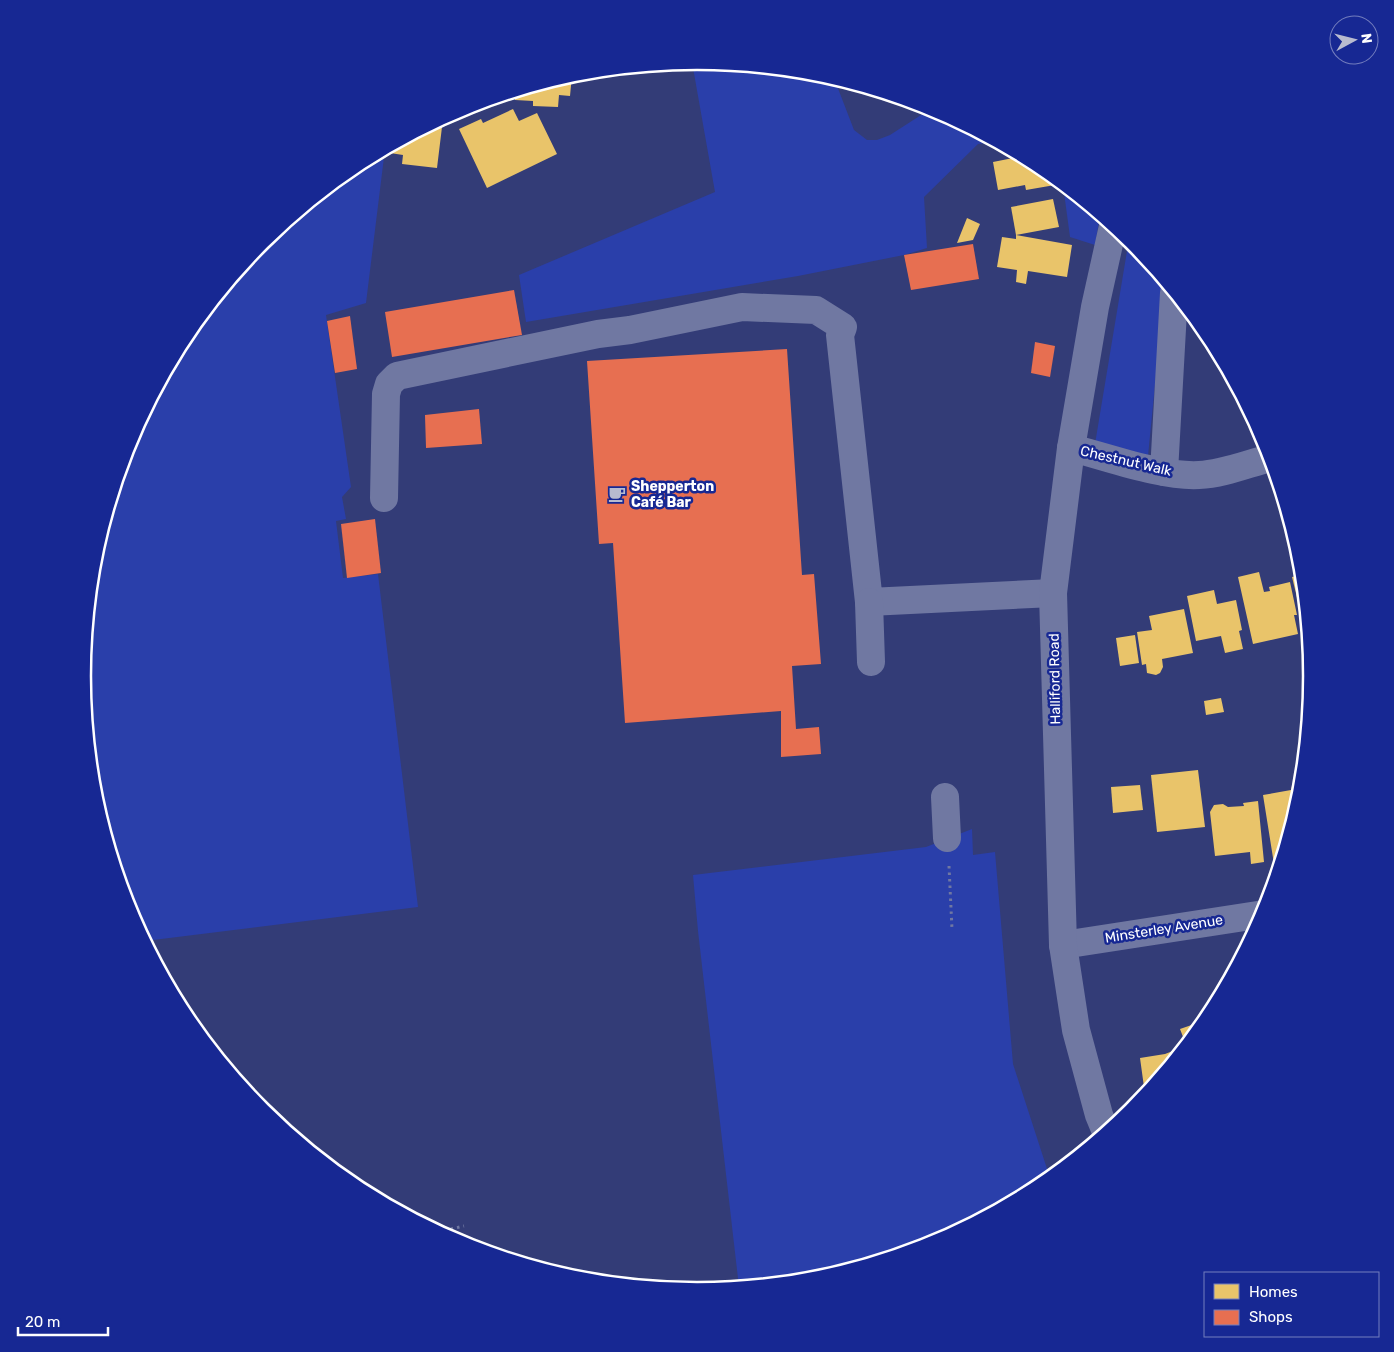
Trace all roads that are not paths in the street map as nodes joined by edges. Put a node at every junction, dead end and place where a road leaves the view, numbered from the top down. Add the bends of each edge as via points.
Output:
1 (1111, 233) edge
2 (1174, 301) edge
3 (1070, 448) junction
4 (1263, 460) edge
5 (1164, 472) junction
6 (384, 498) dead end
7 (1053, 593) junction
8 (869, 602) junction
9 (871, 662) dead end
10 (945, 797) dead end
11 (947, 838) road end
12 (1254, 916) edge
13 (1063, 945) junction
14 (1104, 1126) edge

1 - 3 street, Halliford Road
2 - 5 street
3 - 5 street, Chestnut Walk
3 - 7 street, Halliford Road
4 - 5 street, Chestnut Walk via 1198,475
6 - 8 street via 386,394 389,384 397,376 742,307 816,310 842,327 840,335
7 - 8 street
7 - 13 street, Halliford Road
8 - 9 street
10 - 11 street
12 - 13 street, Minsterley Avenue
13 - 14 street, Halliford Road via 1076,1030

